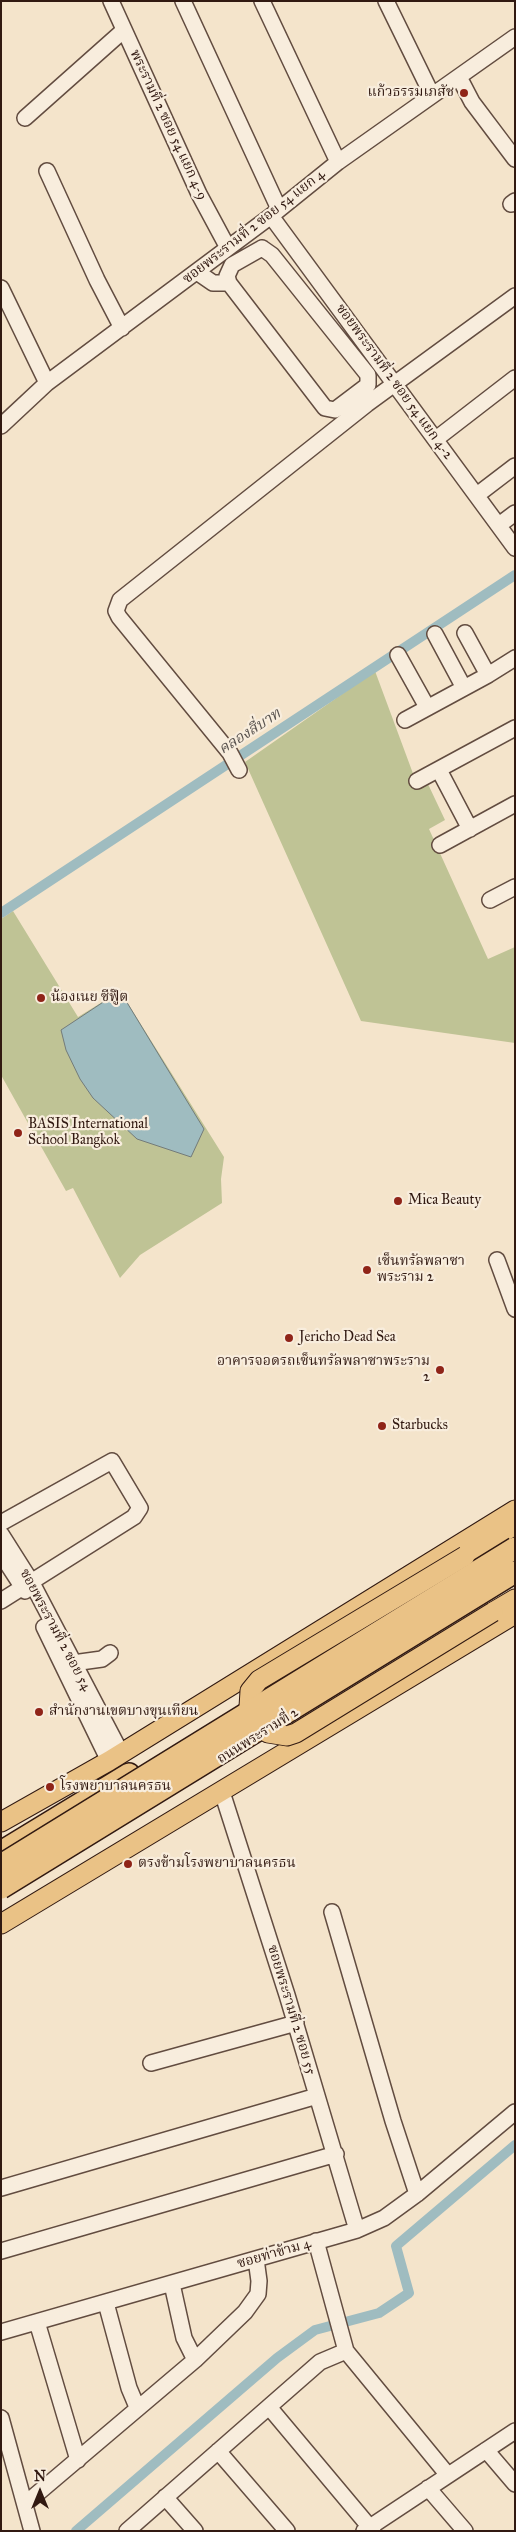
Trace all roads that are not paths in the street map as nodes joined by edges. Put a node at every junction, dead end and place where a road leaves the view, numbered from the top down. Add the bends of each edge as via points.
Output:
1 (111, 1) edge
2 (184, 1) edge
3 (262, 1) edge
4 (386, 1) edge
5 (124, 30) junction
6 (515, 37) edge
7 (459, 77) junction
8 (432, 95) junction
9 (25, 118) dead end
10 (515, 160) edge
11 (338, 162) junction
12 (46, 171) dead end
13 (275, 212) junction
14 (228, 248) junction
15 (197, 272) junction
16 (229, 283) junction
17 (1, 288) edge
18 (515, 296) edge
19 (122, 328) junction
20 (515, 378) edge
21 (47, 383) junction
22 (396, 383) junction
23 (1, 426) edge
24 (436, 439) junction
25 (515, 466) edge
26 (477, 495) junction
27 (515, 513) edge
28 (499, 525) junction
29 (515, 548) edge
30 (464, 633) dead end
31 (435, 634) dead end
32 (398, 655) dead end
33 (515, 658) edge
34 (488, 675) junction
35 (464, 688) junction
36 (427, 707) junction
37 (405, 720) dead end
38 (515, 728) edge
39 (239, 770) dead end
40 (439, 770) junction
41 (417, 782) dead end
42 (515, 804) edge
43 (470, 829) junction
44 (440, 845) dead end
45 (515, 887) edge
46 (490, 900) dead end
47 (497, 1260) dead end
48 (515, 1310) edge
49 (515, 1510) edge
50 (1, 1523) edge
51 (515, 1525) edge
52 (1, 1534) edge
53 (515, 1538) edge
54 (515, 1548) edge
55 (1, 1554) edge
56 (515, 1572) edge
57 (515, 1577) edge
58 (27, 1585) junction
59 (515, 1599) edge
60 (1, 1601) edge
61 (515, 1614) edge
62 (110, 1653) dead end
63 (74, 1663) junction
64 (115, 1757) junction
65 (222, 1792) junction
66 (1, 1822) edge
67 (1, 1852) edge
68 (1, 1865) edge
69 (1, 1888) edge
70 (1, 1895) edge
71 (332, 1912) dead end
72 (1, 1924) edge
73 (296, 2023) junction
74 (151, 2064) dead end
75 (317, 2096) junction
76 (515, 2112) edge
77 (336, 2154) junction
78 (1, 2188) edge
79 (417, 2194) junction
80 (357, 2230) junction
81 (316, 2241) junction
82 (1, 2252) edge
83 (256, 2259) junction
84 (172, 2284) junction
85 (106, 2302) junction
86 (38, 2322) junction
87 (1, 2332) edge
88 (346, 2351) junction
89 (195, 2360) junction
90 (269, 2407) junction
91 (137, 2408) junction
92 (1, 2418) edge
93 (515, 2431) edge
94 (486, 2450) junction
95 (218, 2451) junction
96 (78, 2460) junction
97 (447, 2474) junction
98 (515, 2484) edge
99 (428, 2488) junction
100 (165, 2497) junction
101 (25, 2504) junction
102 (369, 2529) edge
103 (32, 2531) edge
104 (127, 2531) edge
105 (195, 2531) edge
106 (287, 2531) edge
107 (465, 2531) edge

1 - 5 street, พระรามที่ 2 ซอย 54 แยก 4-9
2 - 13 street, ซอยพระรามที่ 2 ซอย 54 แยก 4-2
3 - 11 street
4 - 8 street
5 - 9 street
5 - 14 street, พระรามที่ 2 ซอย 54 แยก 4-9
6 - 7 street, ซอยพระรามที่ 2 ซอย 54 แยก 4
7 - 8 street, ซอยพระรามที่ 2 ซอย 54 แยก 4
7 - 10 street via 472,102
8 - 11 street, ซอยพระรามที่ 2 ซอย 54 แยก 4
11 - 13 street, ซอยพระรามที่ 2 ซอย 54 แยก 4
12 - 19 street
13 - 14 street, ซอยพระรามที่ 2 ซอย 54 แยก 4
13 - 22 street, ซอยพระรามที่ 2 ซอย 54 แยก 4-2
14 - 15 street, ซอยพระรามที่ 2 ซอย 54 แยก 4
15 - 16 street via 213,283
15 - 19 street, ซอยพระรามที่ 2 ซอย 54 แยก 4
16 - 16 street via 226,276 232,265 255,250 267,249 368,374 368,385 335,410 324,408
17 - 21 street
18 - 22 street
19 - 21 street, ซอยพระรามที่ 2 ซอย 54 แยก 4
20 - 24 street
21 - 23 street, ซอยพระรามที่ 2 ซอย 54 แยก 4
22 - 24 street, ซอยพระรามที่ 2 ซอย 54 แยก 4-2
22 - 39 street via 123,596 116,606 119,617 230,753
24 - 26 street, ซอยพระรามที่ 2 ซอย 54 แยก 4-2
25 - 26 street
26 - 28 street, ซอยพระรามที่ 2 ซอย 54 แยก 4-2
27 - 28 street
28 - 29 street, ซอยพระรามที่ 2 ซอย 54 แยก 4-2
30 - 34 street
31 - 35 street
32 - 36 street
33 - 34 street
34 - 35 street
35 - 36 street
36 - 37 street
38 - 40 street
40 - 41 street
40 - 43 street
42 - 43 street
43 - 44 street
45 - 46 street
47 - 48 street
49 - 64 main road
50 - 58 street via 112,1462 136,1501 139,1512 134,1517
51 - 59 main road, bridge via 309,1652 264,1676 250,1691 251,1714 260,1728 268,1733 286,1736 296,1733
52 - 58 street, ซอยพระรามที่ 2 ซอย 54
53 - 67 highway
54 - 68 highway, bridge
55 - 58 street, ซอยพระรามที่ 2 ซอย 54
56 - 69 highway, bridge
57 - 70 highway, ถนนพระรามที่ 2
58 - 60 street
58 - 63 street, ซอยพระรามที่ 2 ซอย 54
58 - 64 street, ซอยพระรามที่ 2 ซอย 54
61 - 65 main road, ถนนพระรามที่ 2
62 - 63 street via 102,1659
63 - 64 street, ซอยพระรามที่ 2 ซอย 54
64 - 66 main road
65 - 72 main road, ถนนพระรามที่ 2
65 - 73 street, ซอยพระรามที่ 2 ซอย 55
71 - 79 street
73 - 74 street
73 - 75 street, ซอยพระรามที่ 2 ซอย 55
75 - 77 street, ซอยพระรามที่ 2 ซอย 55
75 - 78 street
76 - 79 street, ซอยท่าข้าม 4
77 - 80 street, ซอยพระรามที่ 2 ซอย 55
77 - 82 street
79 - 80 street, ซอยท่าข้าม 4 via 384,2218
80 - 81 street, ซอยท่าข้าม 4
81 - 83 street, ซอยท่าข้าม 4
81 - 88 street
83 - 84 street, ซอยท่าข้าม 4
83 - 89 street via 258,2294 245,2312
84 - 85 street, ซอยท่าข้าม 4
84 - 89 street via 184,2338
85 - 86 street, ซอยท่าข้าม 4
85 - 91 street
86 - 87 street, ซอยท่าข้าม 4
86 - 96 street
88 - 90 street via 320,2362
88 - 97 street
89 - 91 street
90 - 95 street
90 - 102 street
91 - 96 street
92 - 101 street
93 - 94 street
94 - 97 street
94 - 98 street
95 - 100 street
95 - 106 street
96 - 101 street
97 - 99 street
99 - 102 street
99 - 107 street
100 - 104 street
100 - 105 street
101 - 103 street

